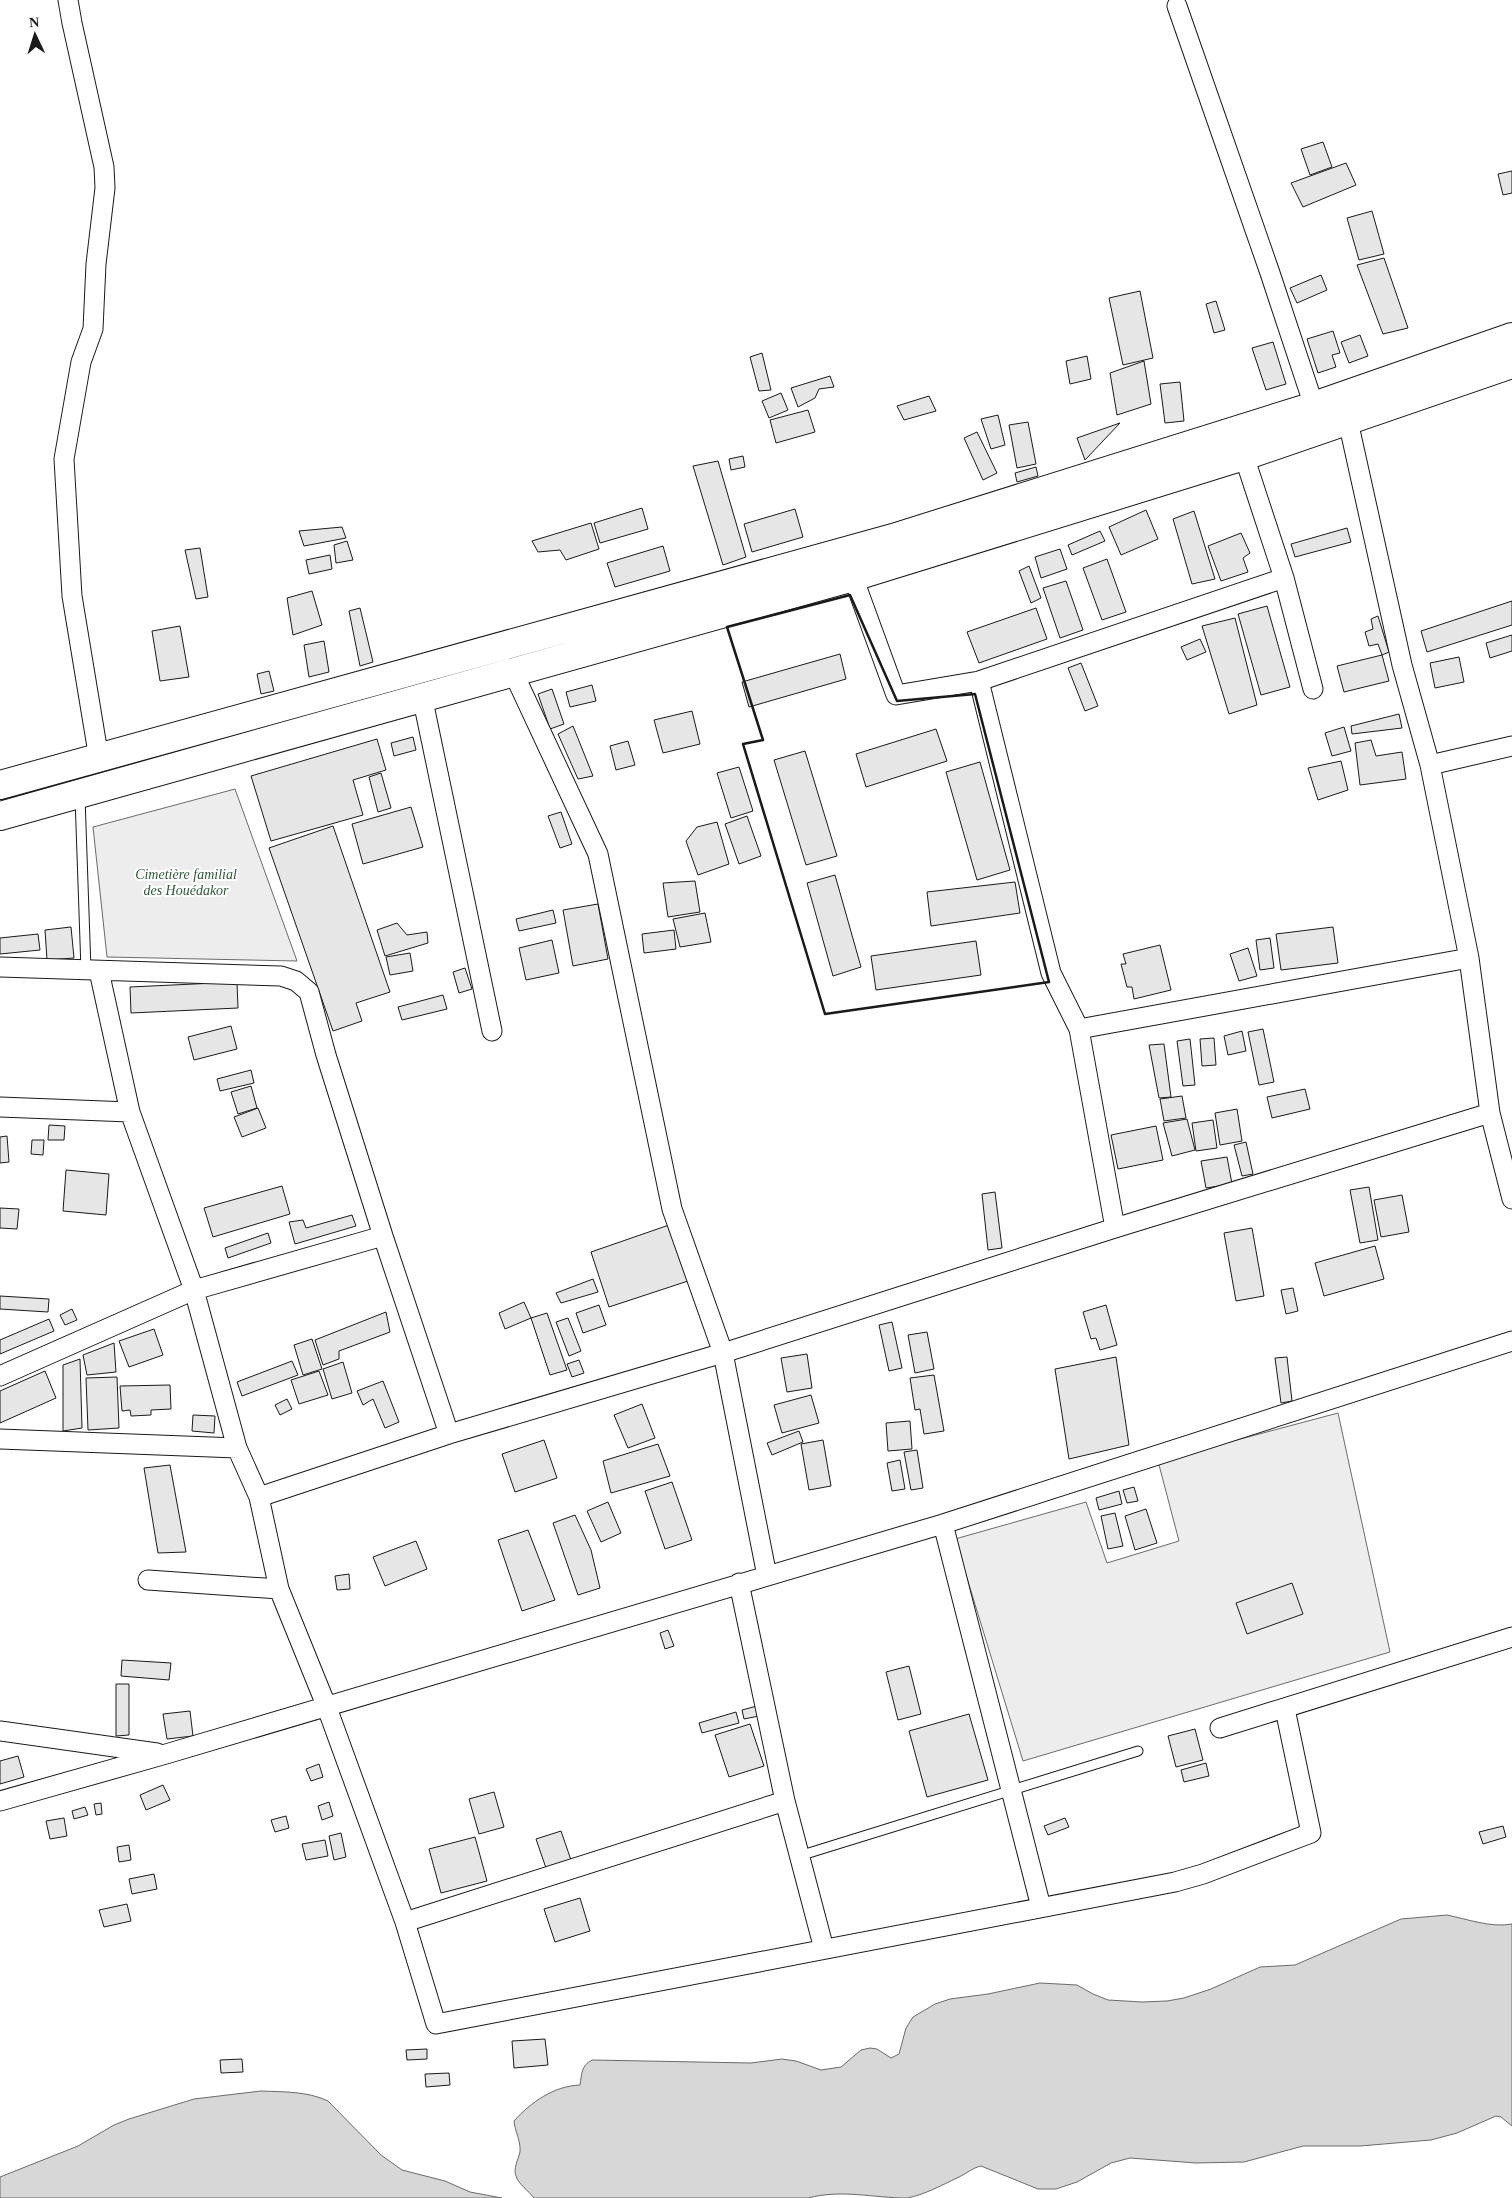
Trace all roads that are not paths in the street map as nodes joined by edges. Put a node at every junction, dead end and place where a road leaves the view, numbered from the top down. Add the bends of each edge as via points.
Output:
1 (68, 0) edge
2 (1177, 6) dead end
3 (1512, 336) edge
4 (1512, 364) edge
5 (1314, 406) junction
6 (1348, 421) junction
7 (1244, 456) junction
8 (853, 577) junction
9 (1284, 578) junction
10 (514, 672) junction
11 (979, 681) junction
12 (1313, 689) dead end
13 (422, 696) junction
14 (1512, 746) edge
15 (99, 759) junction
16 (1430, 765) junction
17 (0, 785) edge
18 (80, 793) junction
19 (0, 816) edge
20 (1468, 958) junction
21 (0, 967) edge
22 (92, 970) junction
23 (1079, 1029) junction
24 (492, 1031) dead end
25 (0, 1107) edge
26 (130, 1112) junction
27 (1490, 1113) junction
28 (1512, 1199) edge
29 (1115, 1228) junction
30 (383, 1236) junction
31 (194, 1290) junction
32 (1512, 1341) edge
33 (723, 1353) junction
34 (0, 1376) edge
35 (449, 1434) junction
36 (0, 1439) edge
37 (237, 1448) junction
38 (259, 1497) junction
39 (943, 1524) junction
40 (767, 1576) junction
41 (148, 1580) dead end
42 (738, 1583) junction
43 (279, 1589) junction
44 (1512, 1637) edge
45 (326, 1705) junction
46 (1284, 1709) junction
47 (1220, 1728) dead end
48 (0, 1731) edge
49 (1138, 1751) dead end
50 (166, 1754) junction
51 (1011, 1790) junction
52 (0, 1801) edge
53 (784, 1801) junction
54 (799, 1856) junction
55 (1041, 1906) junction
56 (405, 1922) junction
57 (824, 1949) junction

1 - 15 street via 104,167 105,188 96,264 93,329 81,362 64,459 72,596
2 - 5 street
3 - 5 highway
4 - 6 highway
5 - 15 highway via 893,538
6 - 7 highway
6 - 16 street via 1402,665
7 - 8 highway
7 - 9 street
8 - 10 highway
8 - 11 street via 896,695
9 - 11 street
9 - 12 street
10 - 13 highway
10 - 33 street via 598,854 672,1209
11 - 23 street via 1051,973
13 - 18 highway
13 - 24 street
14 - 16 street
15 - 17 highway
16 - 20 street
18 - 19 highway
18 - 22 lane
20 - 23 street
20 - 27 street
21 - 22 street
22 - 26 street
22 - 30 street via 281,976 296,981 309,992
23 - 29 street
25 - 26 street
26 - 31 street
27 - 28 street
27 - 29 street
29 - 33 street
30 - 31 street
30 - 35 street
31 - 34 street
31 - 37 street
32 - 39 street
33 - 35 street
33 - 40 street
35 - 38 street
36 - 37 street
37 - 38 street
38 - 43 street
39 - 40 street
39 - 51 street
40 - 42 street
41 - 43 street
42 - 45 street
42 - 53 street
43 - 45 street
44 - 46 street
45 - 50 street
45 - 56 street
46 - 47 street
46 - 55 street via 1312,1832 1184,1879
48 - 50 street
49 - 51 lane
50 - 52 street
51 - 54 lane
51 - 55 street
53 - 54 street
53 - 56 street
54 - 57 street
55 - 57 street
56 - 57 street via 436,2024

